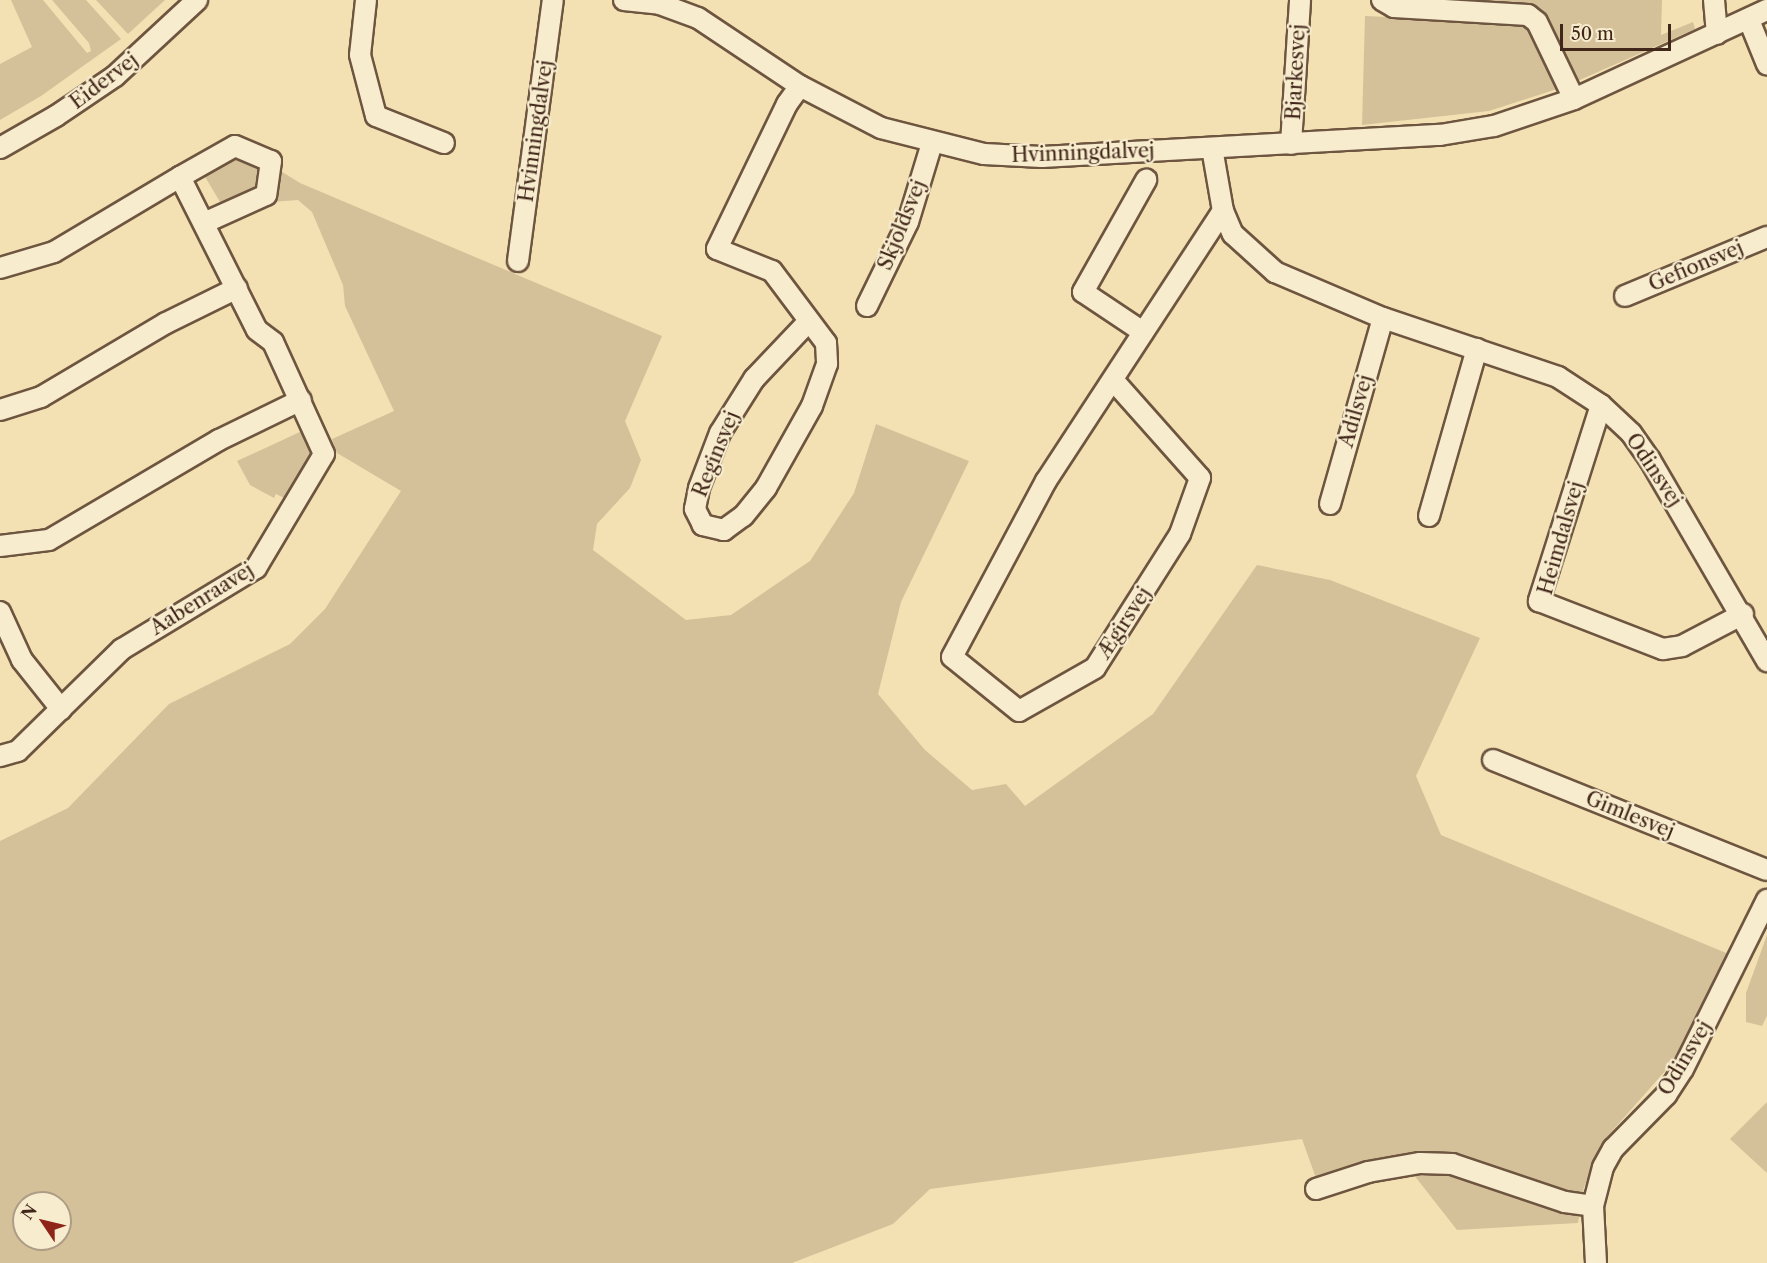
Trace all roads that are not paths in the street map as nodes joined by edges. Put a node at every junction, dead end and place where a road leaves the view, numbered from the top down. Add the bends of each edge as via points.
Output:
1 (197, 0) edge
2 (366, 0) edge
3 (553, 0) edge
4 (624, 0) edge
5 (1300, 0) edge
6 (1382, 0) edge
7 (1713, 0) edge
8 (1767, 10) edge
9 (1749, 20) junction
10 (1717, 34) junction
11 (1767, 64) edge
12 (800, 86) junction
13 (1574, 99) junction
14 (444, 143) dead end
15 (932, 143) junction
16 (1291, 144) junction
17 (0, 148) edge
18 (1212, 148) junction
19 (180, 177) junction
20 (1146, 180) dead end
21 (1223, 211) junction
22 (206, 222) junction
23 (1767, 237) edge
24 (518, 261) dead end
25 (0, 268) edge
26 (237, 288) junction
27 (1625, 296) dead end
28 (867, 306) dead end
29 (1383, 318) junction
30 (809, 321) junction
31 (1143, 332) junction
32 (1477, 349) junction
33 (1113, 380) junction
34 (301, 400) junction
35 (1601, 405) junction
36 (0, 410) edge
37 (1330, 504) dead end
38 (1429, 516) dead end
39 (0, 546) edge
40 (0, 612) edge
41 (1743, 614) junction
42 (1760, 629) edge
43 (1767, 661) edge
44 (61, 709) junction
45 (0, 756) edge
46 (1493, 760) dead end
47 (1767, 870) edge
48 (1767, 900) edge
49 (1316, 1189) dead end
50 (1593, 1206) junction
51 (1596, 1263) edge

1 - 17 street, Eidervej via 107,82
2 - 14 street via 360,55 376,116
3 - 24 street, Hvinningdalvej
4 - 12 street, Hvinningdalvej via 660,4 698,18
5 - 16 street, Bjarkesvej
6 - 13 street via 1394,7 1528,15 1536,22
7 - 10 street
8 - 9 street, Hvinningdalvej
9 - 10 street, Hvinningdalvej
9 - 11 street
10 - 13 street, Hvinningdalvej
12 - 15 street, Hvinningdalvej via 881,128
12 - 30 street, Reginsvej via 787,104 717,249 772,271
13 - 16 street, Hvinningdalvej via 1530,117 1440,135
15 - 18 street, Hvinningdalvej via 984,154 1042,157
15 - 28 street, Skjoldsvej via 908,222
16 - 18 street, Hvinningdalvej
18 - 21 street, Odinsvej
19 - 22 street, Aabenraavej
19 - 22 street via 235,146 271,161 266,195
19 - 25 street via 54,252
20 - 31 street via 1083,292
21 - 29 street, Odinsvej via 1233,234 1275,272
21 - 31 street, Ægirsvej
22 - 26 street, Aabenraavej
23 - 27 street, Gefionsvej
26 - 34 street, Aabenraavej via 257,330 273,342
26 - 36 street via 166,323 41,397
29 - 32 street, Odinsvej
29 - 37 street, Adilsvej
30 - 30 street, Reginsvej via 826,343 827,364 788,454 743,516 724,530 703,525 695,509 720,433 754,379
31 - 33 street, Ægirsvej
32 - 35 street, Odinsvej via 1558,377
32 - 38 street
33 - 33 street, Ægirsvej via 1046,481 952,657 1018,711 1095,668 1180,534 1200,478
34 - 39 street via 219,440 49,540
34 - 44 street, Aabenraavej via 324,454 256,568 122,649
35 - 41 street, Odinsvej via 1631,433 1650,460
35 - 41 street, Heimdalsvej via 1539,601 1663,649 1682,646
40 - 44 street via 22,660
41 - 42 street, Odinsvej
42 - 43 street, Odinsvej
44 - 45 street, Aabenraavej via 18,751
46 - 47 street, Gimlesvej
48 - 50 street, Odinsvej via 1683,1070 1666,1095 1613,1149 1597,1184
49 - 50 street via 1368,1172 1420,1163 1452,1164 1565,1202
50 - 51 street, Odinsvej

